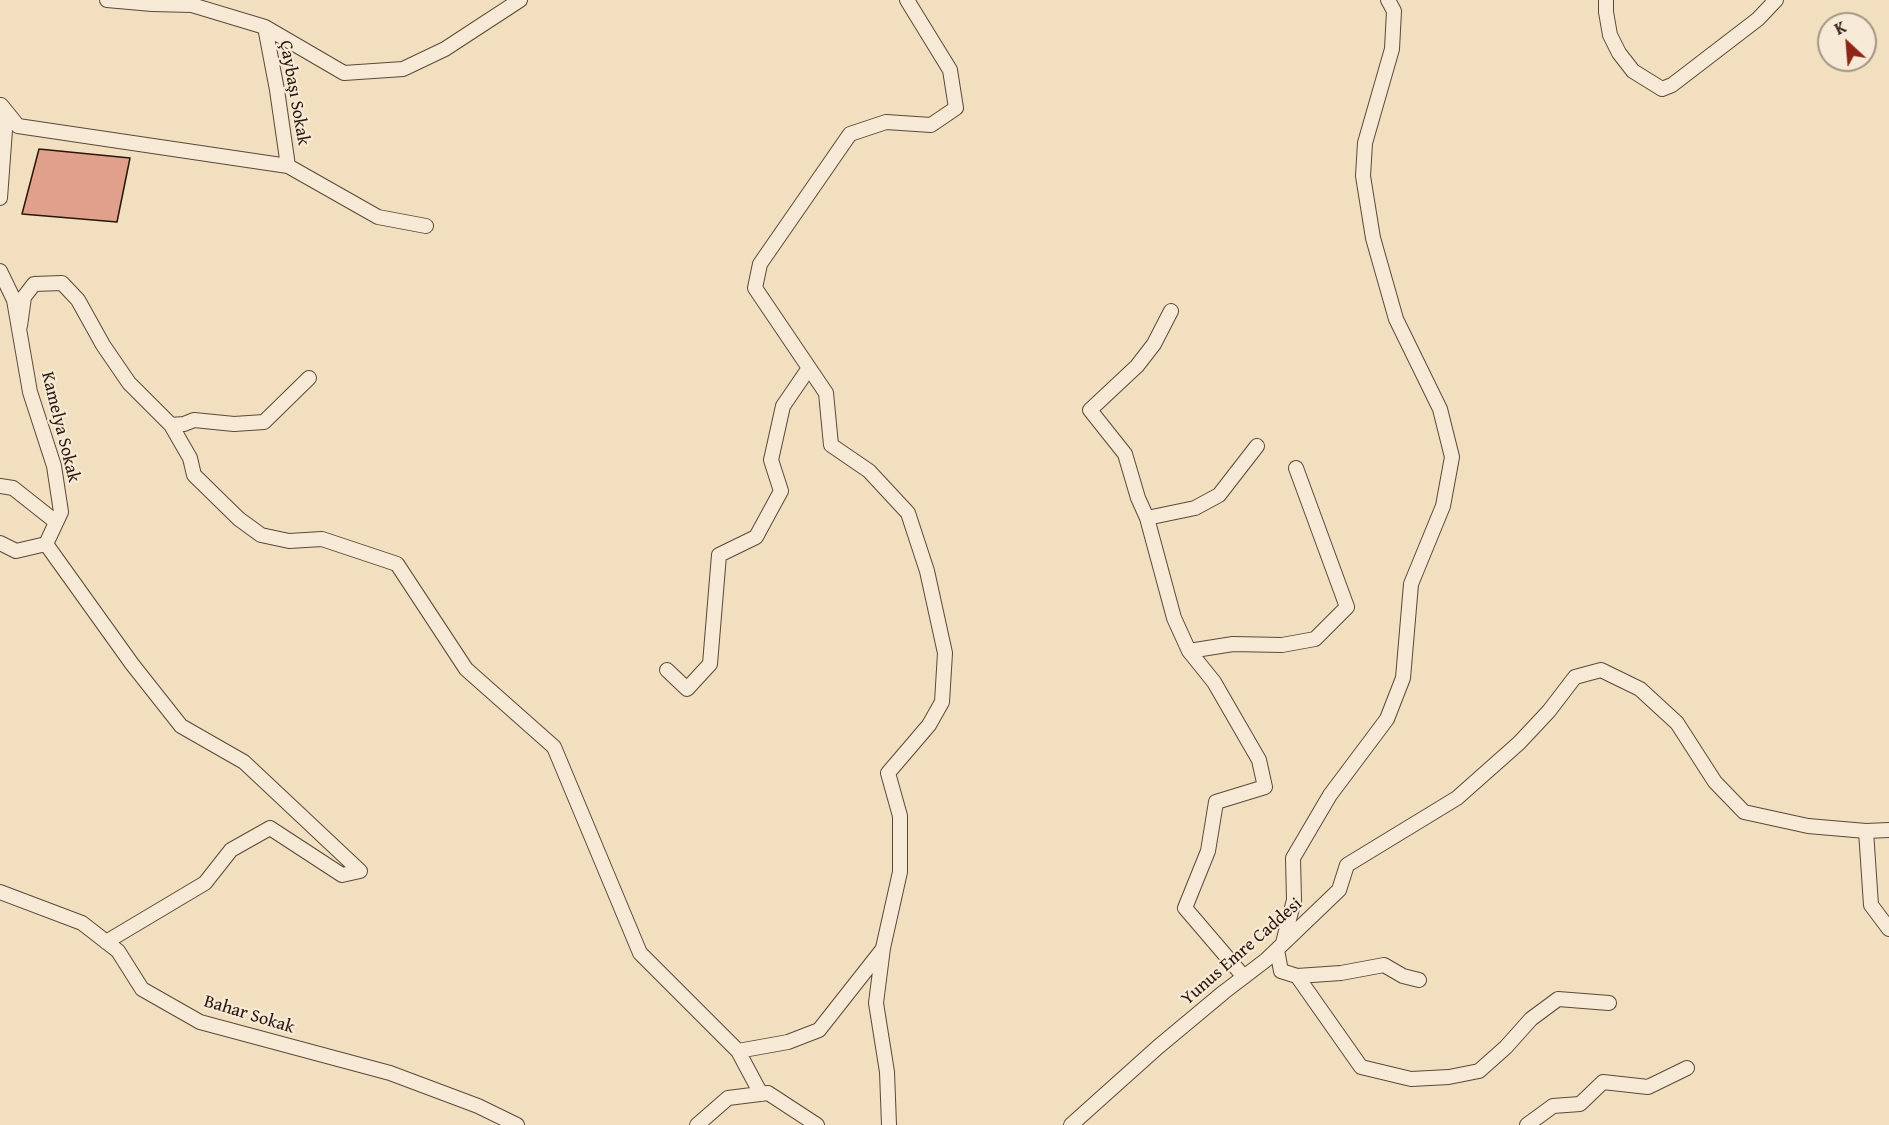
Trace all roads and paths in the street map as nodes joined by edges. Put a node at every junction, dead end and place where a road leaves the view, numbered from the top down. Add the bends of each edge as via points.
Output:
1 (107, 0) edge
2 (520, 0) edge
3 (908, 0) edge
4 (1388, 0) edge
5 (1606, 0) edge
6 (1776, 0) edge
7 (265, 27) junction
8 (1, 101) edge
9 (288, 166) junction
10 (0, 198) edge
11 (426, 226) dead end
12 (0, 271) edge
13 (1170, 311) dead end
14 (20, 326) junction
15 (809, 368) junction
16 (309, 378) dead end
17 (171, 425) junction
18 (1257, 446) dead end
19 (1296, 468) dead end
20 (0, 486) edge
21 (1147, 518) junction
22 (56, 522) junction
23 (0, 543) edge
24 (45, 544) junction
25 (1189, 651) junction
26 (667, 670) dead end
27 (1889, 830) edge
28 (1866, 831) junction
29 (0, 892) edge
30 (1889, 928) edge
31 (106, 942) junction
32 (1280, 947) junction
33 (883, 948) junction
34 (1297, 976) junction
35 (1244, 977) junction
36 (1419, 980) dead end
37 (1609, 1003) dead end
38 (738, 1051) junction
39 (1687, 1068) dead end
40 (760, 1094) junction
41 (517, 1125) edge
42 (696, 1125) edge
43 (818, 1125) edge
44 (889, 1125) edge
45 (1071, 1125) edge
46 (1527, 1125) edge

1 - 7 street, Çaybaşı Sokak via 192,5
2 - 7 street, Çaybaşı Sokak via 446,49 403,69 344,73
3 - 15 street via 950,70 956,108 931,125 886,122 850,134 760,264 754,288
4 - 32 street via 1394,11 1392,49 1365,143 1363,176 1373,238 1396,319 1440,409 1452,456 1443,506 1411,584 1403,678 1387,719 1330,795 1293,858 1294,900
5 - 6 street via 1610,35 1619,53 1634,71 1662,89 1758,19
7 - 9 street, Çaybaşı Sokak
8 - 9 street via 18,126
8 - 10 street via 5,130
9 - 11 street via 378,217
12 - 14 street, Kamelya Sokak via 14,300
13 - 21 street via 1154,344 1137,366 1090,410 1125,454
14 - 17 street via 24,297 34,285 62,283 78,300 129,383
14 - 22 street, Kamelya Sokak via 30,392 54,466 61,512
15 - 26 street via 783,406 771,460 781,491 756,537 719,555 710,664 687,689
15 - 33 street via 826,393 831,445 869,471 908,513 927,571 945,653 942,702 930,725 888,773 900,816 900,872
16 - 17 street via 264,422 194,420
17 - 38 street via 190,458 194,475 261,535 289,541 322,539 397,564 466,669 554,747 640,952
18 - 21 street via 1219,495 1195,508
19 - 25 street via 1347,607 1315,639
20 - 22 street via 13,488
21 - 25 street via 1174,618
22 - 24 street, Kamelya Sokak
23 - 24 street via 16,551
24 - 31 street via 182,726 244,762 360,871 342,875 270,828 231,849 205,883
25 - 35 street via 1214,682 1259,760 1265,787 1216,802 1208,851 1185,908
27 - 28 street, Yunus Emre Caddesi
28 - 30 street via 1871,905
28 - 32 street, Yunus Emre Caddesi via 1808,826 1744,812 1715,782 1677,723 1640,689 1601,670 1575,677 1520,743 1457,798 1347,865 1340,890
29 - 31 street, Bahar Sokak via 82,923
31 - 41 street, Bahar Sokak via 118,951 142,989 200,1022 390,1073
32 - 34 street via 1281,971
32 - 35 street, Yunus Emre Caddesi
33 - 38 street via 819,1030 788,1042
33 - 44 street via 876,1003 887,1072
34 - 36 street via 1384,965
34 - 37 street via 1361,1067 1411,1079 1479,1071 1531,1019 1558,999
35 - 45 street, Yunus Emre Caddesi
38 - 40 street
39 - 46 street via 1648,1087 1603,1082 1580,1104 1553,1106
40 - 42 street via 728,1098
40 - 43 street via 768,1092

